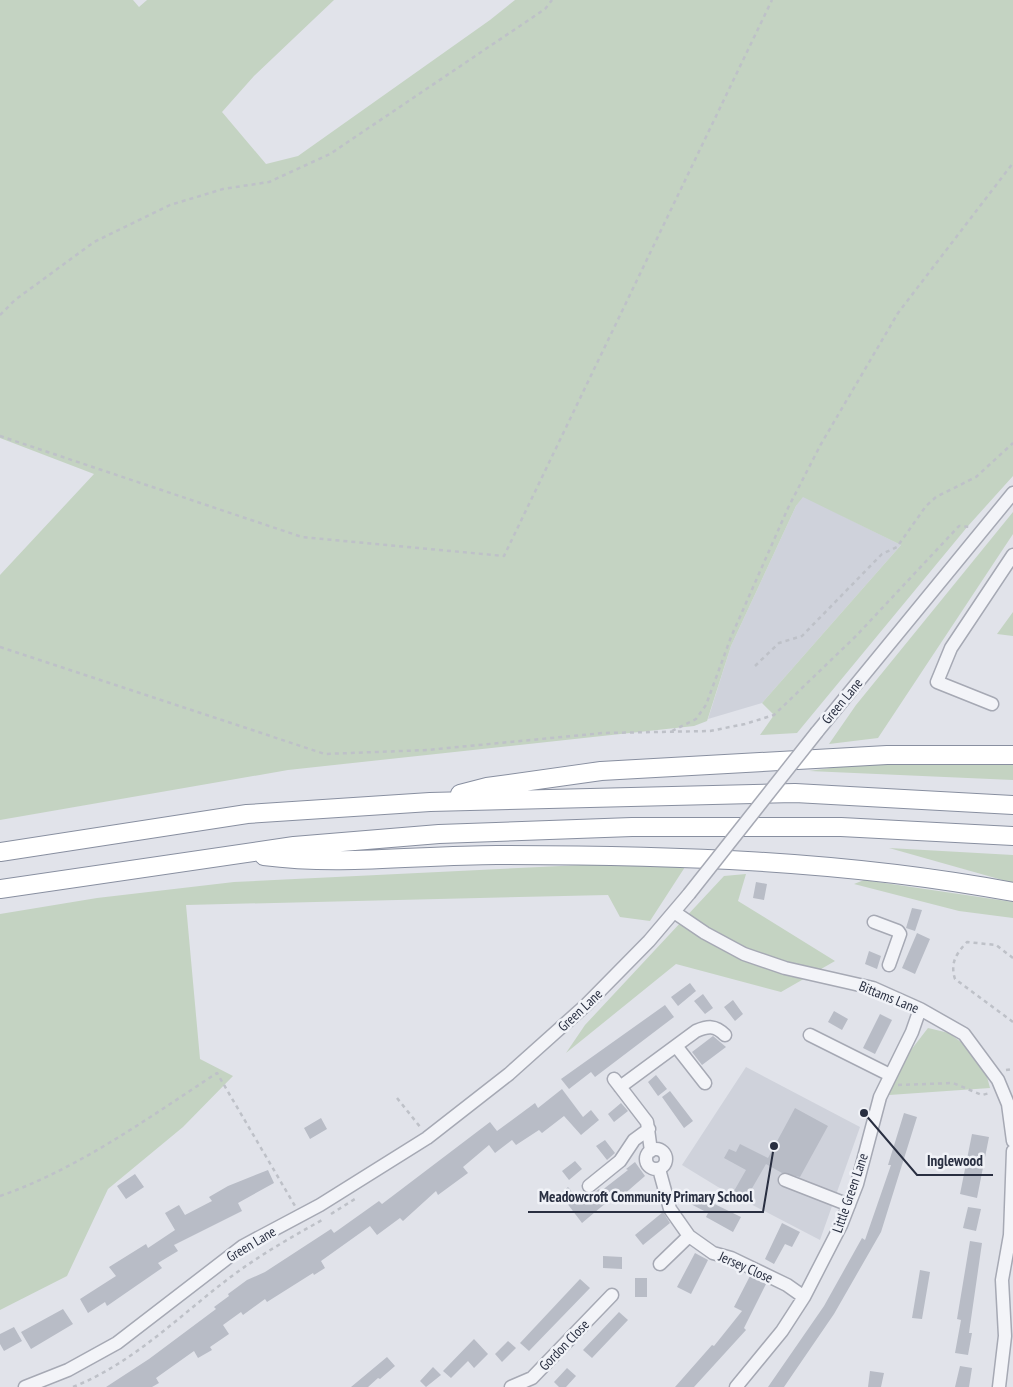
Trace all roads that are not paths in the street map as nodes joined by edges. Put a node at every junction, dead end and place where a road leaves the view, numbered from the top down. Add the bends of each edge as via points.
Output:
1 (1013, 493) edge
2 (1013, 555) edge
3 (992, 704) dead end
4 (1013, 755) edge
5 (430, 802) junction
6 (1013, 805) edge
7 (1013, 836) edge
8 (0, 852) edge
9 (241, 854) junction
10 (0, 889) edge
11 (1013, 892) edge
12 (674, 912) junction
13 (874, 922) dead end
14 (889, 964) dead end
15 (920, 1009) junction
16 (725, 1035) dead end
17 (810, 1035) dead end
18 (676, 1046) junction
19 (888, 1080) junction
20 (705, 1082) dead end
21 (649, 1129) junction
22 (1013, 1141) edge
23 (1013, 1151) edge
24 (785, 1180) dead end
25 (589, 1186) dead end
26 (849, 1205) junction
27 (689, 1236) junction
28 (660, 1264) dead end
29 (612, 1295) dead end
30 (804, 1297) junction
31 (1009, 1336) edge
32 (25, 1387) edge
33 (511, 1387) edge
34 (736, 1387) edge
35 (999, 1387) edge

1 - 12 street, Green Lane, bridge
2 - 3 street via 951,648 937,682
4 - 5 highway via 870,756 601,771 487,787
5 - 6 highway via 795,793
5 - 8 highway via 247,814
7 - 9 highway via 841,827 632,827 439,834 294,846
9 - 10 highway
9 - 11 highway via 296,860 475,855 696,858 858,870
12 - 15 street, Bittams Lane via 711,937 763,961 873,988
12 - 32 street, Green Lane via 586,1005 424,1144 243,1246 117,1343 68,1370
13 - 14 street via 900,934
15 - 19 street, Little Green Lane
15 - 22 street, Bittams Lane via 964,1034 976,1049 1002,1089 1008,1104
16 - 18 street, Jersey Close via 719,1029 706,1026
17 - 19 street via 831,1052
18 - 20 street
18 - 21 street, Jersey Close via 617,1083
19 - 26 street, Little Green Lane
21 - 25 street via 634,1140 620,1161
21 - 27 street, Jersey Close via 651,1151 647,1163 659,1169 670,1209
23 - 31 street via 1010,1235 1002,1280
24 - 26 street
26 - 30 street, Little Green Lane
27 - 28 street
27 - 30 street, Jersey Close via 713,1253 731,1258 787,1285
29 - 33 street, Gordon Close via 532,1378
30 - 34 street, Little Green Lane via 782,1331
31 - 35 street

